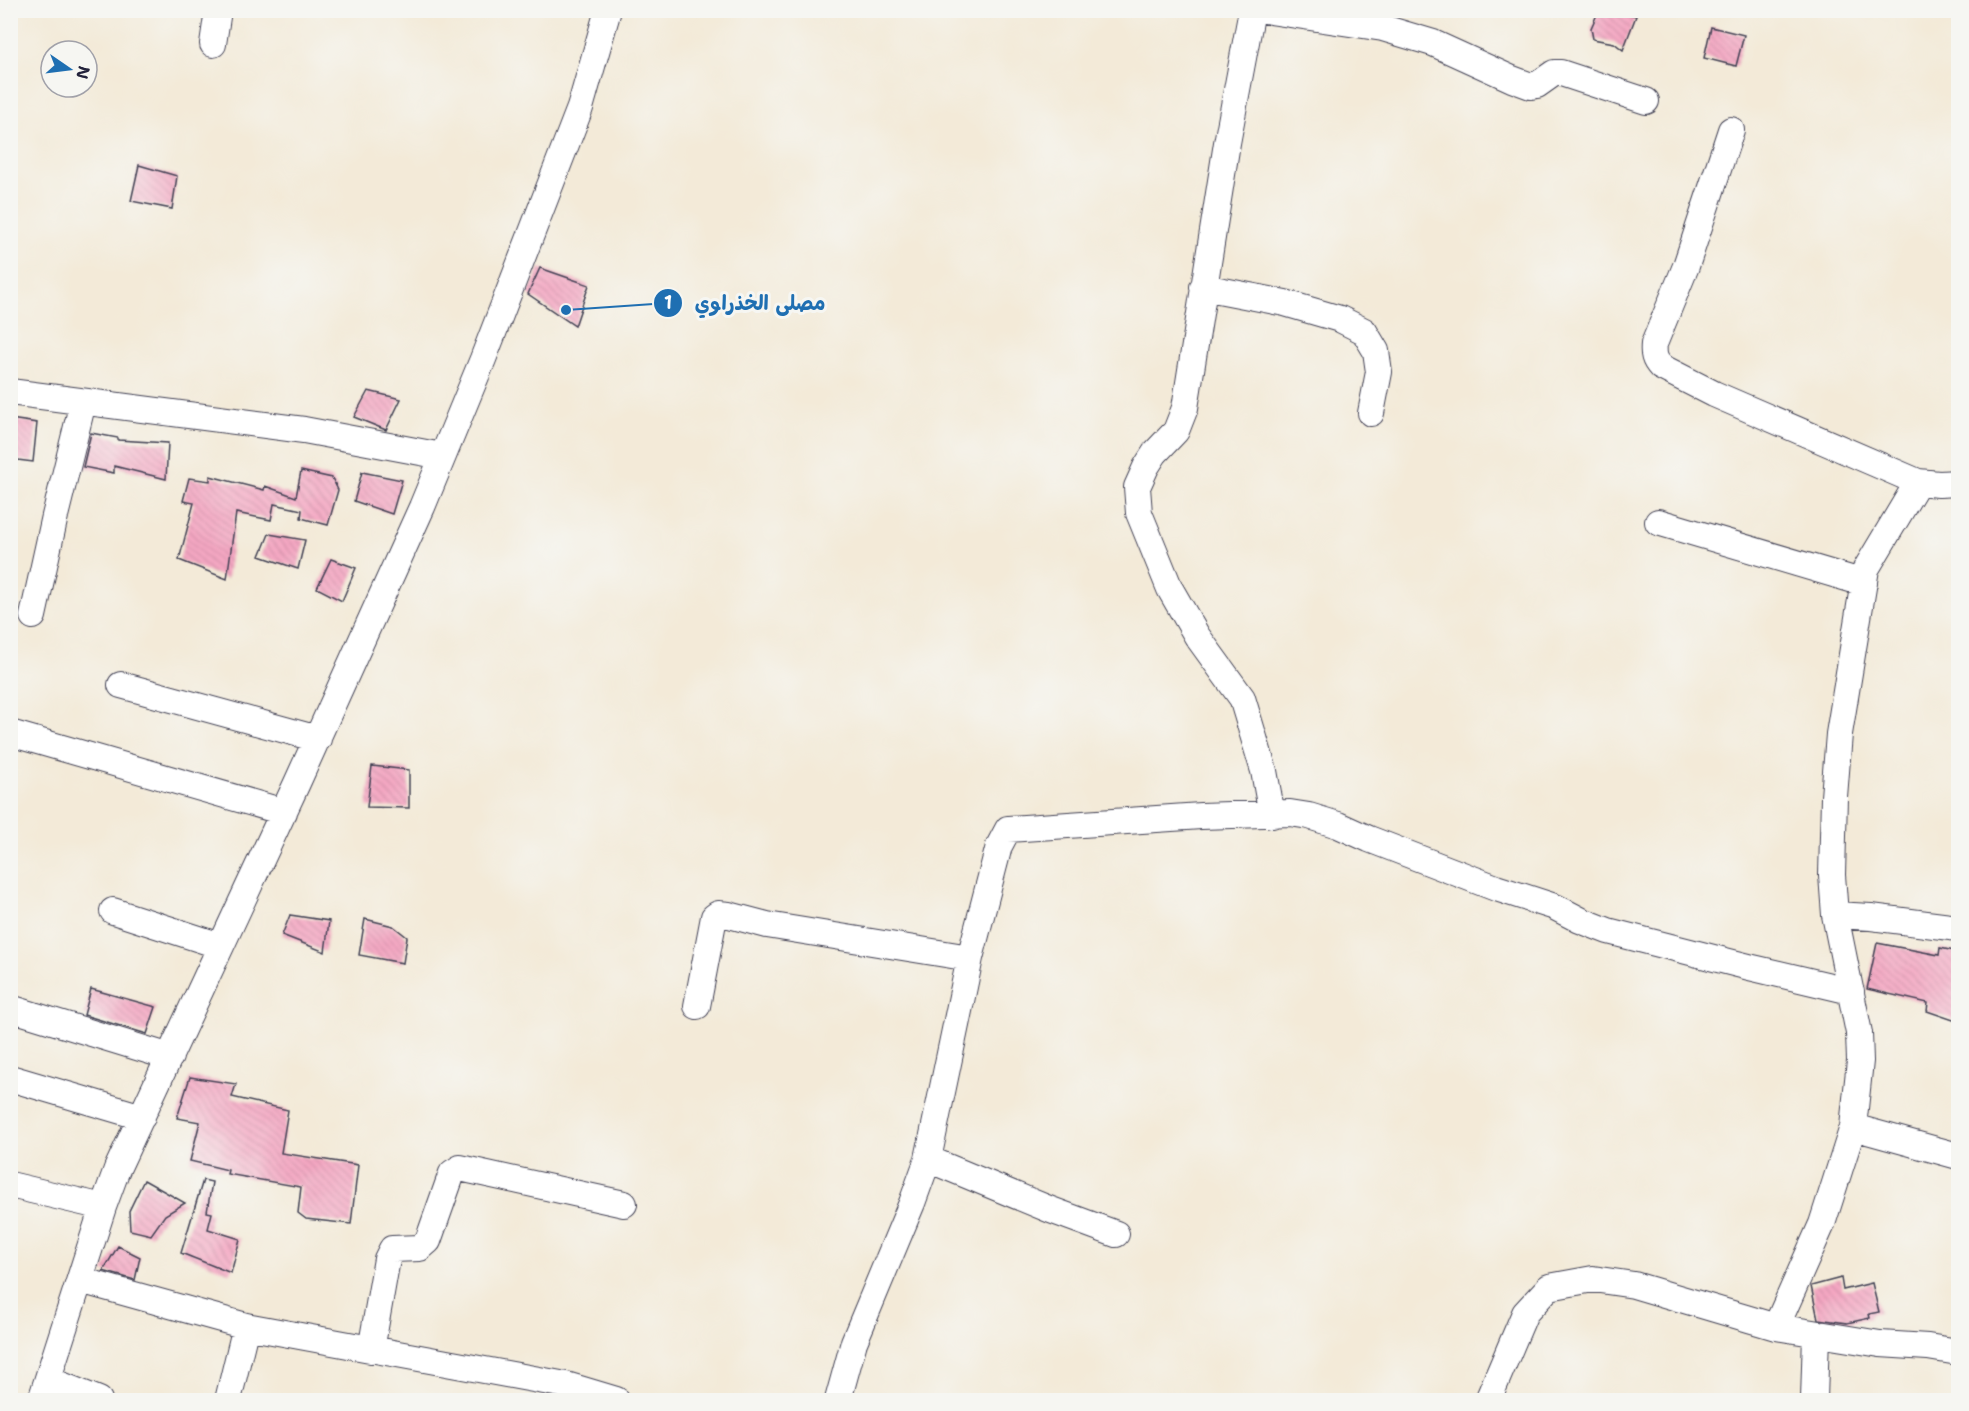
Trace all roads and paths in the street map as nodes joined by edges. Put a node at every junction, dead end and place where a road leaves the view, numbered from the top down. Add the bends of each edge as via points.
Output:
1 (218, 10) edge
2 (608, 10) edge
3 (1252, 10) edge
4 (1264, 10) edge
5 (213, 44) dead end
6 (1646, 101) dead end
7 (1731, 130) dead end
8 (1203, 287) junction
9 (10, 392) edge
10 (83, 402) junction
11 (1371, 412) dead end
12 (442, 456) junction
13 (1918, 482) junction
14 (1959, 483) edge
15 (1658, 522) dead end
16 (1864, 583) junction
17 (33, 616) dead end
18 (121, 686) dead end
19 (10, 733) edge
20 (318, 739) junction
21 (284, 812) junction
22 (1272, 814) junction
23 (113, 911) dead end
24 (1835, 915) junction
25 (1959, 928) edge
26 (221, 946) junction
27 (970, 958) junction
28 (1851, 991) junction
29 (697, 1006) dead end
30 (10, 1008) edge
31 (170, 1057) junction
32 (10, 1078) edge
33 (142, 1118) junction
34 (1853, 1127) junction
35 (1959, 1156) edge
36 (928, 1159) junction
37 (10, 1185) edge
38 (624, 1204) dead end
39 (103, 1207) junction
40 (1116, 1234) dead end
41 (80, 1280) junction
42 (246, 1326) junction
43 (1776, 1327) junction
44 (1816, 1334) junction
45 (371, 1350) junction
46 (1959, 1352) edge
47 (45, 1390) edge
48 (566, 1393) edge
49 (99, 1401) edge
50 (228, 1401) edge
51 (616, 1401) edge
52 (838, 1401) edge
53 (1488, 1401) edge
54 (1814, 1401) edge

1 - 5 street
2 - 12 street via 580,108
3 - 8 street
4 - 6 street via 1383,28 1433,43 1531,86 1561,73
7 - 13 street via 1686,266 1654,344 1655,361 1714,394
8 - 11 street via 1285,303 1340,319 1364,331 1376,351 1379,372
8 - 22 street via 1185,408 1176,431 1155,453 1137,487 1139,513 1170,589 1197,636 1242,698 1264,771
9 - 10 street
10 - 12 street via 304,430
10 - 17 street
12 - 20 street
13 - 14 street
13 - 16 street via 1873,555
15 - 16 street
16 - 24 street via 1834,787
18 - 20 street
19 - 21 street
20 - 21 street
21 - 26 street
22 - 27 street via 1008,829 999,846
22 - 28 street via 1290,813 1330,822 1608,931
23 - 26 street
24 - 25 street
24 - 28 street
26 - 31 street
27 - 29 street via 718,914 714,917
27 - 36 street
28 - 34 street via 1860,1060
30 - 31 street
31 - 33 street
32 - 33 street
33 - 39 street
34 - 35 street
34 - 43 street via 1822,1224
36 - 40 street
36 - 52 street via 854,1342
37 - 39 street
38 - 45 street via 460,1168 452,1173 428,1241 420,1248 392,1249 387,1258
39 - 41 street
41 - 42 street
41 - 47 street
42 - 45 street
42 - 50 street
43 - 44 street
43 - 53 street via 1634,1285 1593,1279 1549,1287 1525,1313
44 - 46 street
44 - 54 street
45 - 48 street
47 - 49 street
48 - 51 street

